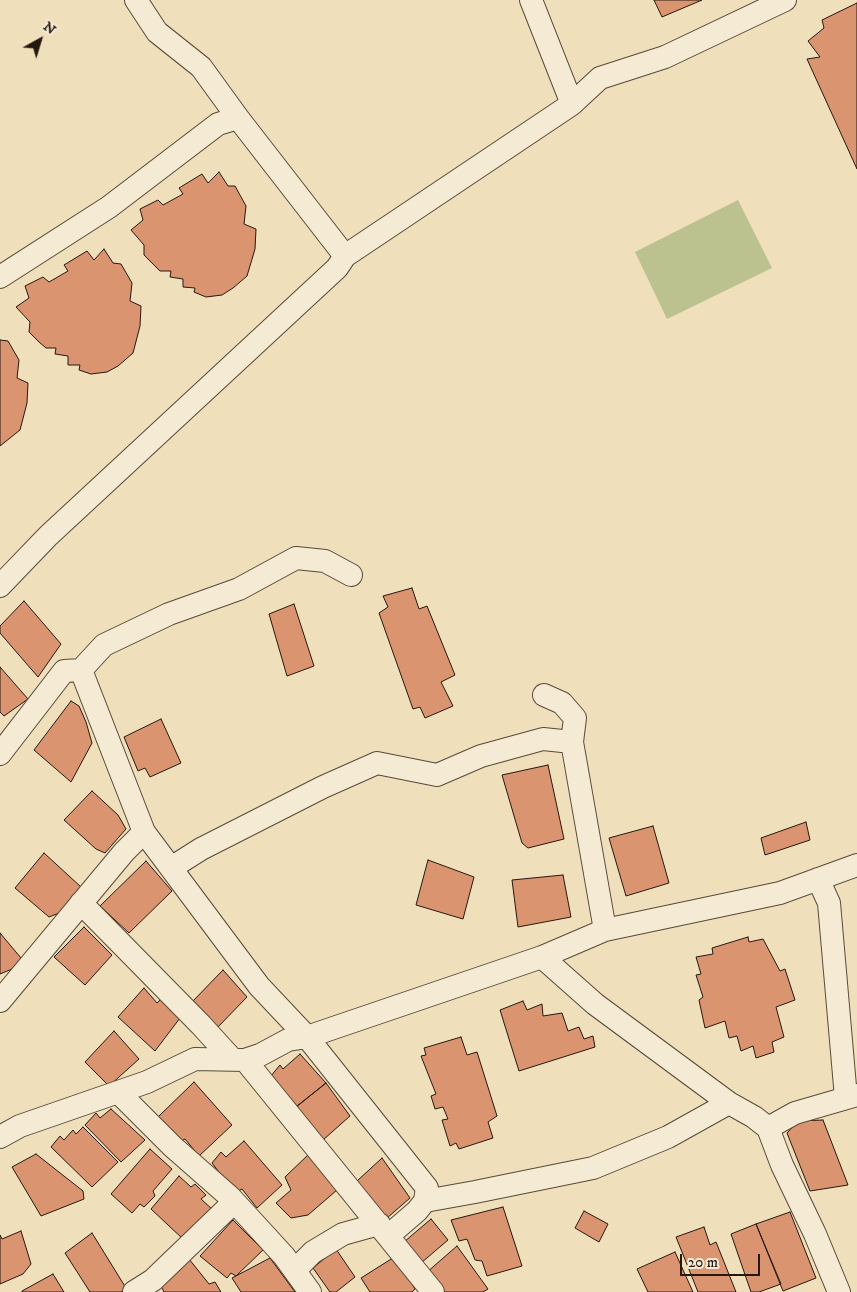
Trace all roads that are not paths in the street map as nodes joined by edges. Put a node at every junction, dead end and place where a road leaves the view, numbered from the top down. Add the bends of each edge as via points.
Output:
1 (136, 0) edge
2 (531, 0) edge
3 (785, 0) edge
4 (572, 104) junction
5 (238, 118) junction
6 (345, 256) junction
7 (0, 277) edge
8 (351, 575) dead end
9 (0, 586) edge
10 (81, 670) junction
11 (544, 695) dead end
12 (572, 742) junction
13 (0, 754) edge
14 (144, 832) junction
15 (857, 865) edge
16 (171, 868) junction
17 (818, 879) junction
18 (81, 903) junction
19 (605, 930) junction
20 (542, 957) junction
21 (0, 1001) edge
22 (307, 1038) junction
23 (238, 1059) junction
24 (118, 1092) junction
25 (852, 1097) edge
26 (729, 1103) junction
27 (768, 1128) junction
28 (0, 1137) edge
29 (425, 1201) junction
30 (234, 1202) junction
31 (383, 1230) junction
32 (295, 1270) junction
33 (134, 1292) edge
34 (310, 1292) edge
35 (433, 1292) edge
36 (839, 1292) edge

1 - 5 street via 157,32 201,67
2 - 4 street
3 - 4 street via 665,57 600,78
4 - 6 street
5 - 6 street
5 - 7 street via 218,124 109,207
6 - 9 street via 337,268 48,536
8 - 10 street via 325,561 296,558 240,589 169,614 104,644
10 - 13 street via 64,672
10 - 14 street
11 - 12 street via 562,703 575,718
12 - 16 street via 543,739 481,756 437,775 378,764 254,822
12 - 19 street
14 - 16 street
14 - 18 street
15 - 17 street
16 - 22 street via 260,986
17 - 19 street via 780,893
17 - 25 street via 829,903
18 - 21 street
18 - 23 street
19 - 20 street
20 - 22 street
20 - 26 street via 595,1004
22 - 23 street via 288,1040 260,1055
22 - 29 street via 427,1188
23 - 24 street via 195,1059
23 - 31 street
24 - 28 street via 20,1126
24 - 30 street
25 - 27 street via 794,1113
26 - 27 street
26 - 29 street via 668,1137 593,1168
27 - 36 street
29 - 31 street via 417,1211
30 - 32 street
30 - 33 street via 153,1280
31 - 32 street via 343,1234 313,1252
31 - 35 street
32 - 34 street

